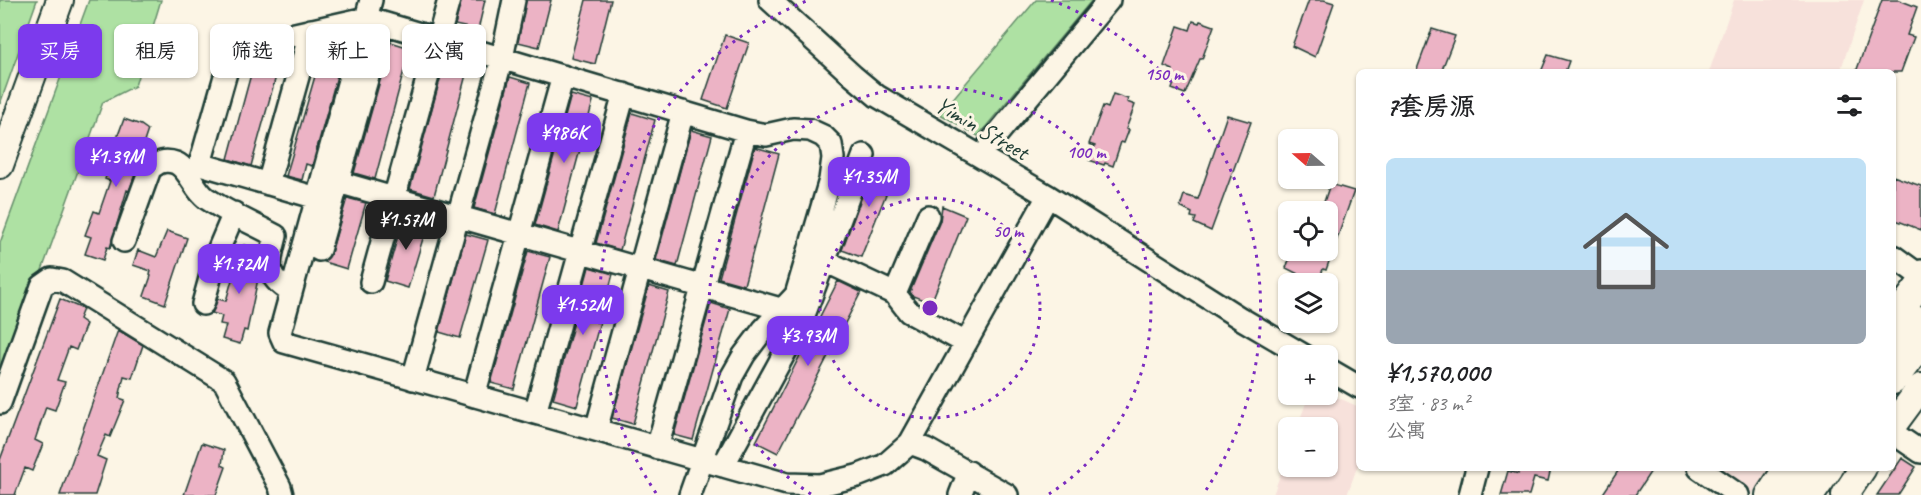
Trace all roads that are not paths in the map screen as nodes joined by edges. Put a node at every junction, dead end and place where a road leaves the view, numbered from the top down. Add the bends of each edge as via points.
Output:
1 (60, 0) edge
2 (449, 0) edge
3 (514, 0) edge
4 (770, 0) edge
5 (1109, 0) edge
6 (373, 13) edge
7 (333, 24) edge
8 (402, 24) edge
9 (443, 24) edge
10 (306, 31) edge
11 (306, 48) edge
12 (486, 53) edge
13 (502, 58) junction
14 (563, 76) junction
15 (428, 78) edge
16 (624, 94) junction
17 (683, 112) junction
18 (746, 130) junction
19 (990, 143) dead end
20 (864, 155) dead end
21 (0, 165) edge
22 (338, 182) junction
23 (268, 184) junction
24 (1048, 196) junction
25 (317, 198) junction
26 (394, 198) junction
27 (234, 213) junction
28 (928, 216) dead end
29 (459, 217) junction
30 (519, 234) junction
31 (124, 241) dead end
32 (319, 250) dead end
33 (580, 252) junction
34 (1896, 259) edge
35 (825, 261) junction
36 (640, 269) junction
37 (1919, 280) edge
38 (371, 282) dead end
39 (703, 287) junction
40 (291, 292) junction
41 (896, 294) junction
42 (203, 304) dead end
43 (784, 310) junction
44 (1896, 315) edge
45 (1919, 319) dead end
46 (966, 343) junction
47 (1286, 345) edge
48 (1921, 345) edge
49 (1896, 349) edge
50 (1338, 375) edge
51 (1896, 377) edge
52 (413, 379) junction
53 (1356, 385) edge
54 (1921, 387) edge
55 (474, 396) junction
56 (0, 403) edge
57 (535, 413) junction
58 (1896, 421) edge
59 (596, 430) junction
60 (1896, 435) edge
61 (910, 443) junction
62 (657, 448) junction
63 (1921, 452) edge
64 (713, 464) junction
65 (1476, 471) edge
66 (1703, 471) edge
67 (1785, 471) edge
68 (1807, 471) edge
69 (1828, 471) edge
70 (1861, 471) edge
71 (969, 472) junction
72 (282, 495) edge
73 (690, 495) edge
74 (960, 495) edge
75 (1007, 495) edge
76 (1470, 495) edge
77 (1738, 495) edge
78 (1769, 495) edge
79 (1790, 495) edge
80 (1811, 495) edge
81 (1845, 495) edge

1 - 21 main road
2 - 9 street
3 - 13 street
4 - 24 street, Yimin Street via 878,96
5 - 19 street
6 - 7 street
6 - 8 street
6 - 22 street
6 - 25 street
10 - 23 street via 233,48 200,164
11 - 23 street
12 - 13 street
13 - 14 street
13 - 29 street
14 - 16 street
14 - 30 street
15 - 26 street
16 - 17 street
16 - 33 street
17 - 18 street
17 - 36 street
18 - 39 street
18 - 43 street via 766,135 810,130 823,135 831,144 830,180 796,295
20 - 35 street
22 - 26 street
22 - 32 street
23 - 25 street
24 - 46 street
24 - 47 street, Yimin Street
25 - 40 street
26 - 29 street
26 - 38 street
27 - 31 street via 206,197 182,166 165,161 147,176
27 - 40 street via 276,236 271,272 278,284
27 - 42 street via 217,253
28 - 41 street
29 - 30 street
29 - 52 street
30 - 33 street
30 - 55 street
33 - 36 street
33 - 57 street
34 - 37 street
35 - 41 street
35 - 64 street via 801,323
36 - 39 street
36 - 59 street
37 - 44 main road
39 - 43 street
39 - 62 street
40 - 52 street via 280,333 284,342
41 - 46 street via 909,312
43 - 64 street via 763,330 732,376
45 - 49 main road
46 - 61 street
48 - 51 main road
50 - 53 street
52 - 55 street
54 - 58 main road
55 - 57 street
56 - 72 street via 42,286 52,279 63,281 224,381
57 - 59 street
59 - 62 street
60 - 63 street
61 - 64 street via 885,465 820,485 787,484
61 - 71 street
62 - 64 street
64 - 73 street
65 - 76 street
66 - 77 street
67 - 78 main road
68 - 79 main road
69 - 80 main road
70 - 81 main road
71 - 74 street
71 - 75 street

